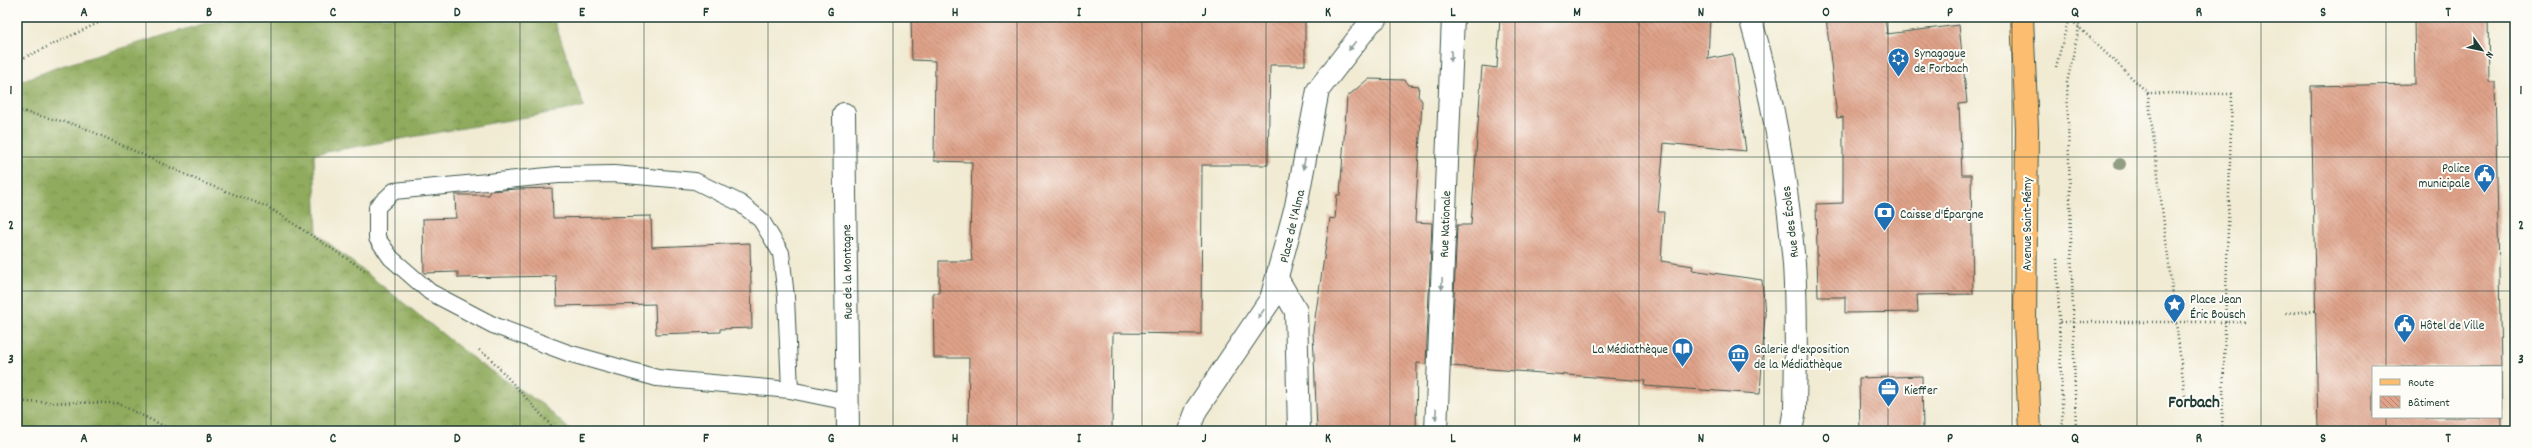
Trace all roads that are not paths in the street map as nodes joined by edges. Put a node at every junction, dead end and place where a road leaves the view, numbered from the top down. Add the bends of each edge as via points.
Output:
1 (1453, 17) edge
2 (1750, 17) edge
3 (2022, 17) edge
4 (1372, 19) edge
5 (844, 114) dead end
6 (1278, 280) junction
7 (790, 390) junction
8 (848, 402) junction
9 (848, 431) edge
10 (1188, 431) edge
11 (1299, 431) edge
12 (1436, 431) edge
13 (1792, 431) edge
14 (2030, 431) edge

1 -> 12 street, Rue Nationale
2 - 13 street, Rue des Écoles via 1760,53 1774,126 1794,264 1796,401
3 - 14 main road, Avenue Saint-Rémy via 2027,129 2025,323
4 -> 6 street, Place de l'Alma via 1318,90 1296,206
5 - 8 street, Rue de la Montagne
6 -> 10 street, Place de l'Alma via 1271,299 1196,410
6 - 11 street via 1296,311
7 - 7 lane via 657,378 568,353 493,325 430,292 391,258 377,238 377,207 394,191 558,175 614,174 695,181 740,203 761,220 781,253 786,297
7 - 8 lane
8 - 9 street, Rue de la Montagne

